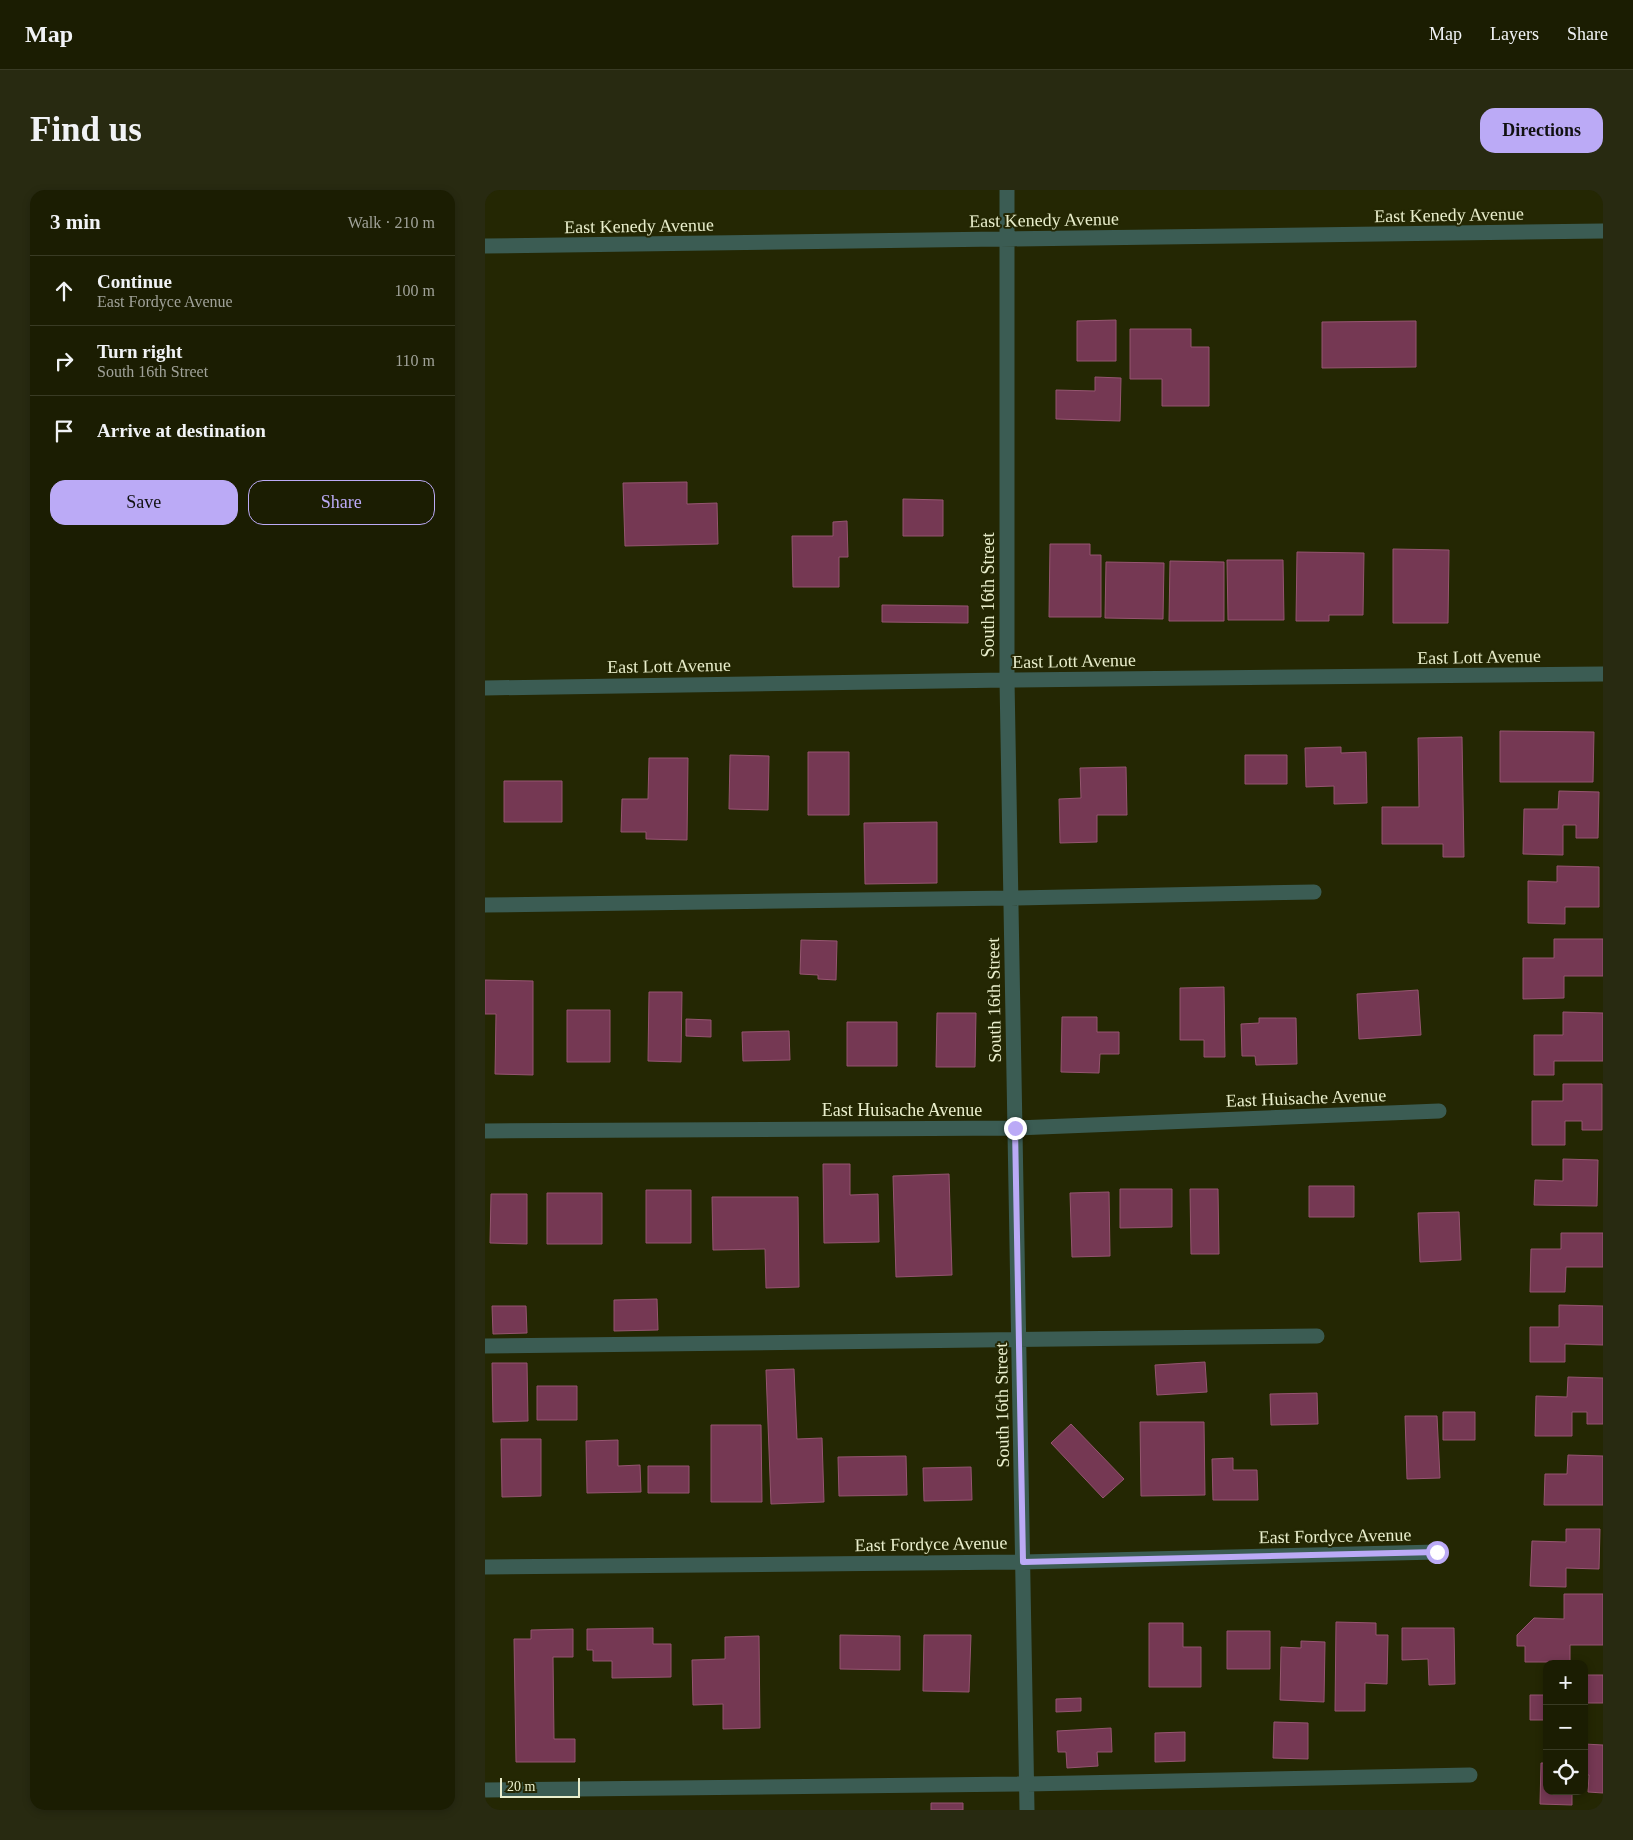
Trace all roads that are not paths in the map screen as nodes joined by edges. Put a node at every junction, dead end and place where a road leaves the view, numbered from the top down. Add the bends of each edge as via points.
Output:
1 (1007, 190) edge
2 (1603, 231) edge
3 (1007, 240) junction
4 (485, 246) edge
5 (1603, 674) edge
6 (1007, 680) junction
7 (485, 688) edge
8 (1314, 892) dead end
9 (1011, 898) junction
10 (485, 905) edge
11 (1439, 1111) dead end
12 (1015, 1128) junction
13 (485, 1131) edge
14 (1317, 1336) dead end
15 (1019, 1339) junction
16 (485, 1346) edge
17 (1437, 1552) dead end
18 (1023, 1562) junction
19 (485, 1568) edge
20 (1470, 1775) dead end
21 (1027, 1784) junction
22 (485, 1790) edge
23 (1027, 1810) edge

1 - 3 street, South 16th Street
2 - 3 street, East Kenedy Avenue
3 - 4 street, East Kenedy Avenue
3 - 6 street, South 16th Street
5 - 6 street, East Lott Avenue
6 - 7 street, East Lott Avenue
6 - 9 street, South 16th Street
8 - 9 street
9 - 10 street
9 - 12 street, South 16th Street
11 - 12 street, East Huisache Avenue
12 - 13 street, East Huisache Avenue
12 - 15 street, South 16th Street
14 - 15 street
15 - 16 street
15 - 18 street, South 16th Street
17 - 18 street, East Fordyce Avenue
18 - 19 street, East Fordyce Avenue
18 - 21 street, South 16th Street
20 - 21 street
21 - 22 street
21 - 23 street, South 16th Street

